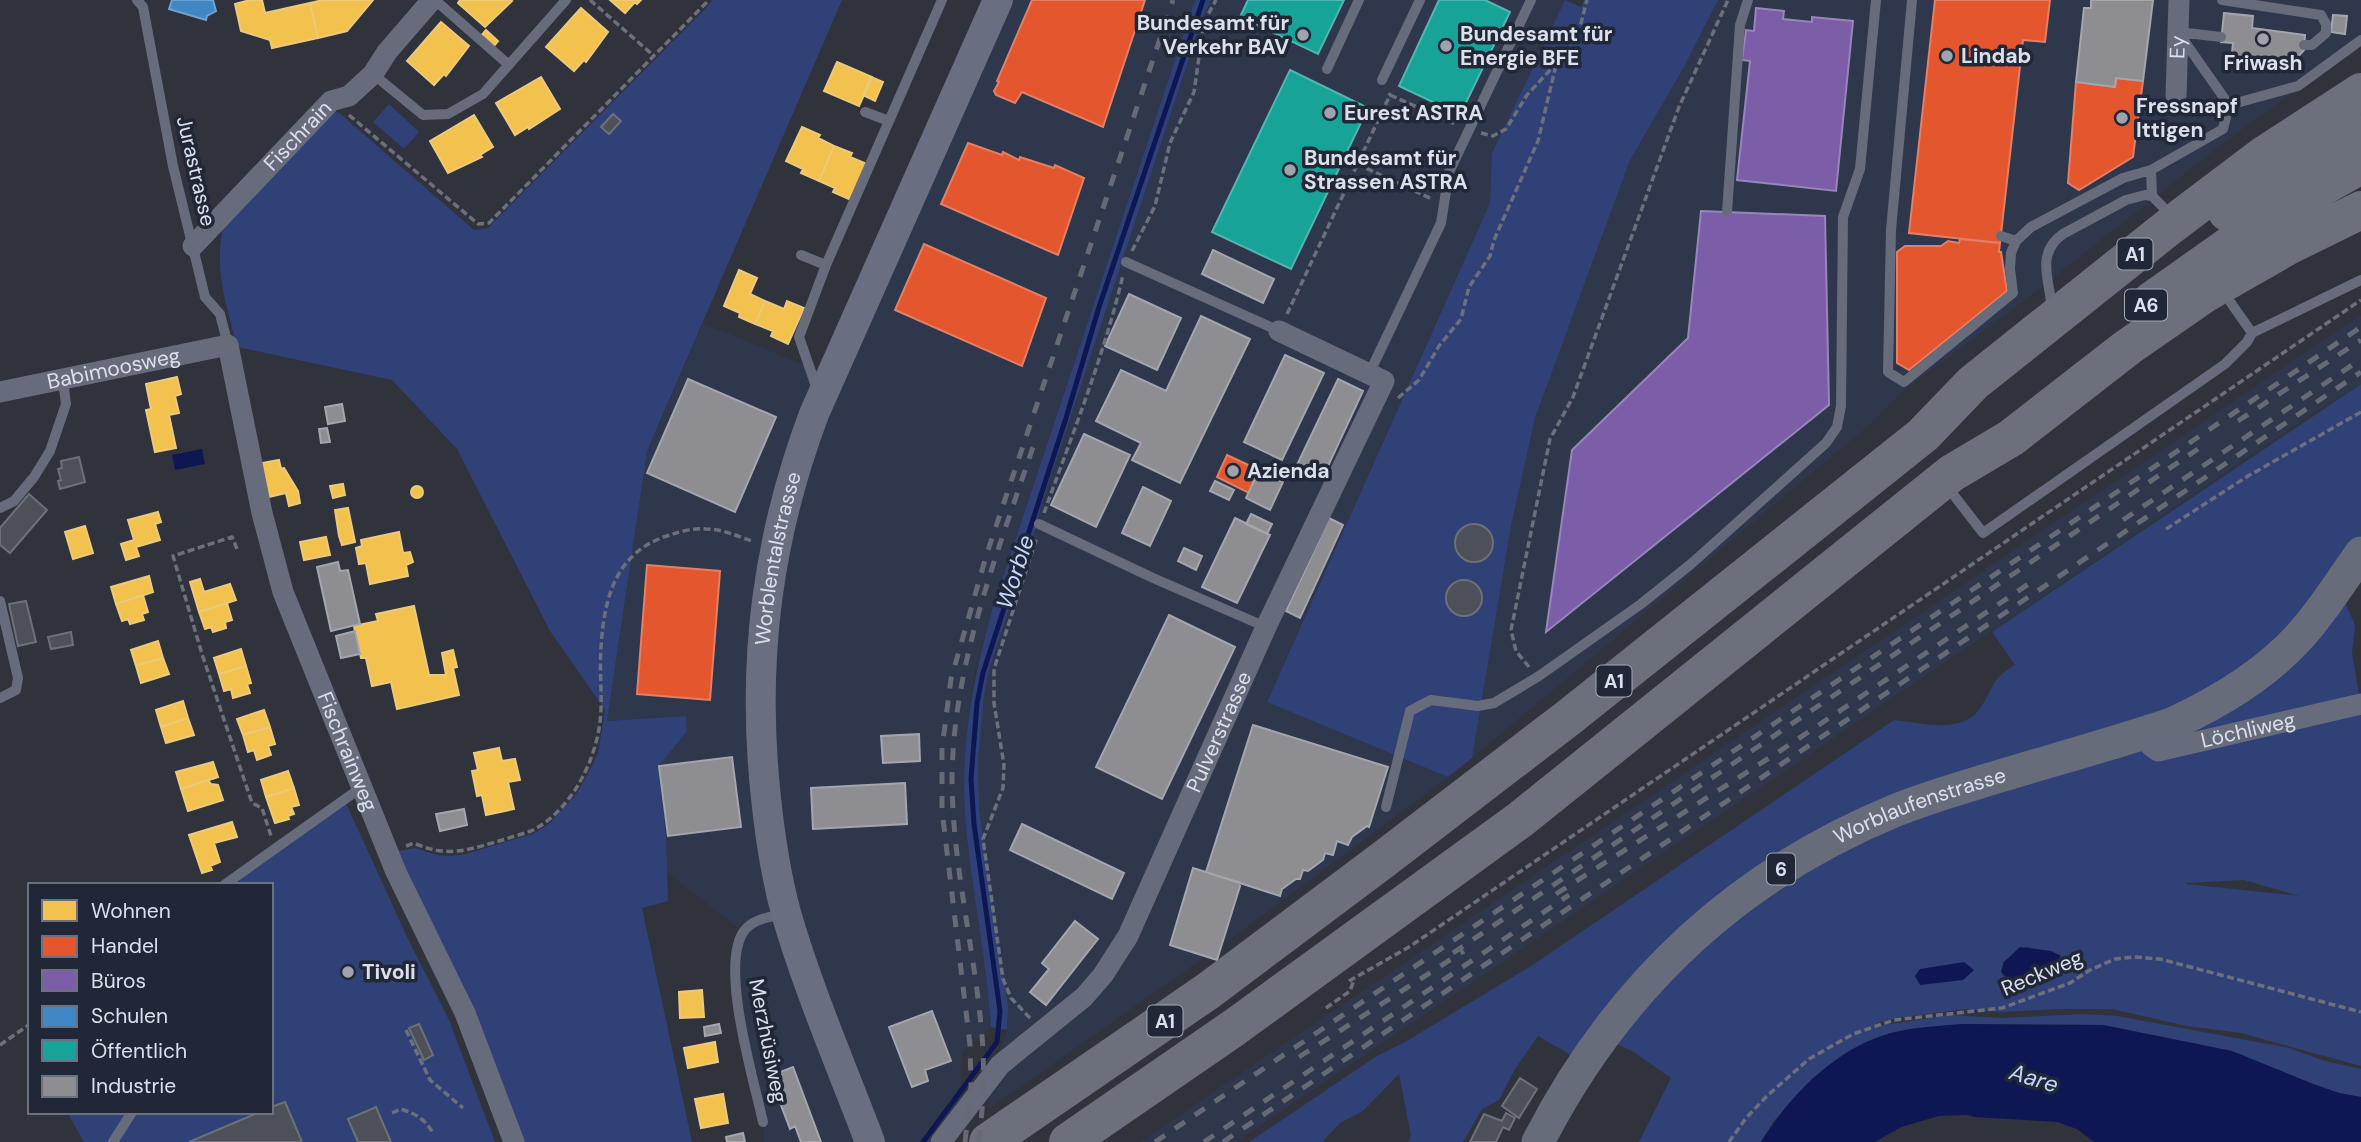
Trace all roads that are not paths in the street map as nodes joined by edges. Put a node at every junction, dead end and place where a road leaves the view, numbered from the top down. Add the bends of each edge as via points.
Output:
1 (137, 0) edge
2 (434, 0) edge
3 (566, 0) edge
4 (942, 0) edge
5 (998, 0) edge
6 (1359, 0) edge
7 (1420, 0) edge
8 (1531, 0) edge
9 (1748, 0) edge
10 (1876, 0) edge
11 (1912, 0) edge
12 (2179, 0) edge
13 (2222, 0) edge
14 (2179, 32) junction
15 (2221, 37) dead end
16 (2361, 40) edge
17 (2304, 46) dead end
18 (509, 65) junction
19 (1327, 69) dead end
20 (373, 74) junction
21 (1382, 80) road end
22 (2361, 92) edge
23 (2176, 96) dead end
24 (2229, 105) junction
25 (865, 111) dead end
26 (889, 121) junction
27 (2361, 134) edge
28 (2361, 165) edge
29 (2151, 170) junction
30 (2152, 196) junction
31 (2162, 206) dead end
32 (2361, 210) edge
33 (1727, 212) dead end
34 (2001, 236) dead end
35 (2016, 241) junction
36 (193, 246) junction
37 (801, 256) dead end
38 (1126, 262) dead end
39 (826, 265) junction
40 (2361, 280) edge
41 (2231, 303) dead end
42 (2053, 319) junction
43 (1279, 331) joint
44 (2252, 333) junction
45 (228, 345) junction
46 (1369, 374) junction
47 (63, 381) junction
48 (0, 392) edge
49 (821, 400) junction
50 (1923, 435) junction
51 (1947, 477) junction
52 (0, 508) edge
53 (1039, 524) road end
54 (2361, 553) edge
55 (0, 601) edge
56 (1266, 627) junction
57 (0, 698) edge
58 (2361, 704) edge
59 (2146, 732) junction
60 (362, 786) junction
61 (1386, 807) dead end
62 (227, 883) edge
63 (786, 913) junction
64 (131, 1114) edge
65 (763, 1122) dead end
66 (113, 1142) edge
67 (514, 1142) edge
68 (870, 1142) edge
69 (941, 1142) edge
70 (988, 1142) edge
71 (1068, 1142) edge
72 (1538, 1142) edge

1 - 36 lane, Jurastrasse via 143,7
2 - 18 lane
2 - 20 street, Fischrain
3 - 18 lane
4 - 26 lane
5 - 49 main road, Worblentalstrasse
6 - 19 lane
7 - 21 lane
8 - 46 lane via 1449,172 1441,223
9 - 33 lane via 1740,25
10 - 61 lane via 1860,169 1843,217 1841,406 1826,443 1691,564 1539,676 1494,703 1478,706 1430,700 1410,711
11 - 35 lane via 1891,230 1888,372 1904,382 2013,293 2010,269
12 - 14 street, Ey
13 - 17 lane via 2320,15 2326,33
14 - 15 lane
14 - 23 street, Ey
14 - 24 lane
16 - 24 lane via 2298,86
18 - 20 lane via 483,94 448,114 423,115
20 - 36 street, Fischrain via 349,96 331,101
22 - 42 highway, A1 via 2226,183
24 - 29 lane via 2223,129
25 - 26 lane
26 - 39 lane
27 - 50 highway, A6 via 2218,218 1985,399
28 - 51 highway, A6 via 2274,214 2152,300 1999,421
29 - 30 lane
29 - 35 lane via 2123,178 2057,212
30 - 31 lane
30 - 42 lane via 2126,200 2053,241 2046,259
32 - 51 highway, A1 via 2206,293 2128,346 2011,438
34 - 35 lane
36 - 45 lane, Jurastrasse via 205,297 220,314
37 - 39 lane
38 - 43 lane
39 - 49 lane via 799,337
40 - 44 lane
41 - 44 lane
42 - 50 highway, A1 via 1973,383
43 - 46 street
44 - 51 lane via 2225,364 1983,533
45 - 47 street, Babimoosweg
45 - 60 street, Fischrainweg via 283,592
46 - 56 street, Pulverstrasse via 1384,381
47 - 48 street, Babimoosweg
47 - 52 lane via 66,404 50,451 14,501
49 - 63 main road, Worblentalstrasse via 799,454 775,543 762,640 760,723 769,828
50 - 70 highway, A1 via 1490,779 1300,923
51 - 71 highway, A1 via 1521,819 1341,974 1235,1027
53 - 56 lane
54 - 59 main road, Worblaufenstrasse / 6 via 2281,656 2203,710
55 - 57 lane via 18,678 16,690
56 - 69 street, Pulverstrasse via 1128,936 1084,997 1000,1065
58 - 59 street, Löchliweg via 2158,751 2150,745
59 - 72 main road, Worblaufenstrasse / 6 via 1896,810 1789,863 1711,919 1656,971 1615,1018
60 - 62 lane
60 - 67 street, Fischrainweg via 414,912 465,1013
63 - 65 lane, Merzhüsiweg via 751,924 737,948 736,992
63 - 68 main road, Worblentalstrasse
64 - 66 lane

